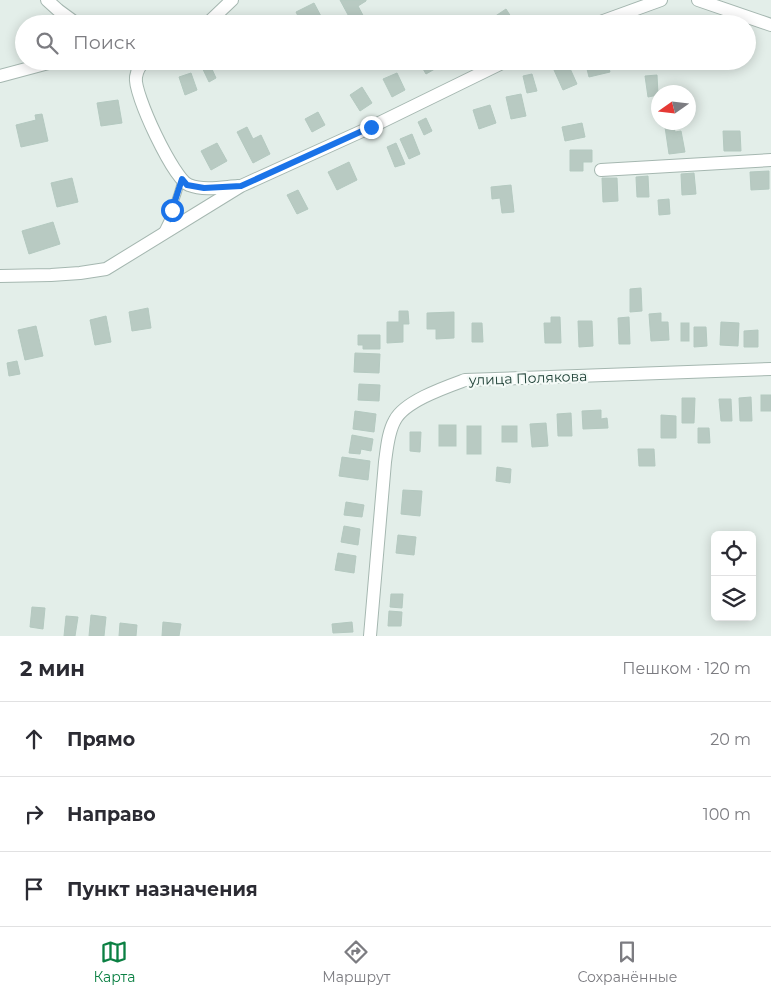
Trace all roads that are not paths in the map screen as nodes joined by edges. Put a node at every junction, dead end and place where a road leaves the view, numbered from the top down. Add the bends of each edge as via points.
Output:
1 (47, 0) edge
2 (232, 0) edge
3 (661, 0) edge
4 (698, 0) edge
5 (65, 15) edge
6 (216, 15) edge
7 (620, 15) edge
8 (740, 15) edge
9 (756, 21) edge
10 (771, 26) edge
11 (22, 70) edge
12 (138, 70) edge
13 (488, 70) edge
14 (0, 76) edge
15 (771, 160) edge
16 (601, 170) dead end
17 (182, 179) junction
18 (241, 186) junction
19 (159, 238) junction
20 (0, 276) edge
21 (771, 369) edge
22 (370, 636) edge

1 - 5 street
2 - 6 street
3 - 7 street
4 - 8 street
9 - 10 street
11 - 14 street
12 - 17 street via 136,78 139,97 157,137
13 - 18 street
15 - 16 street
17 - 18 street via 187,185 204,188
17 - 19 lane
18 - 19 street
19 - 20 street via 106,269
21 - 22 street, улица Полякова via 465,380 436,391 405,409 395,419 385,462

